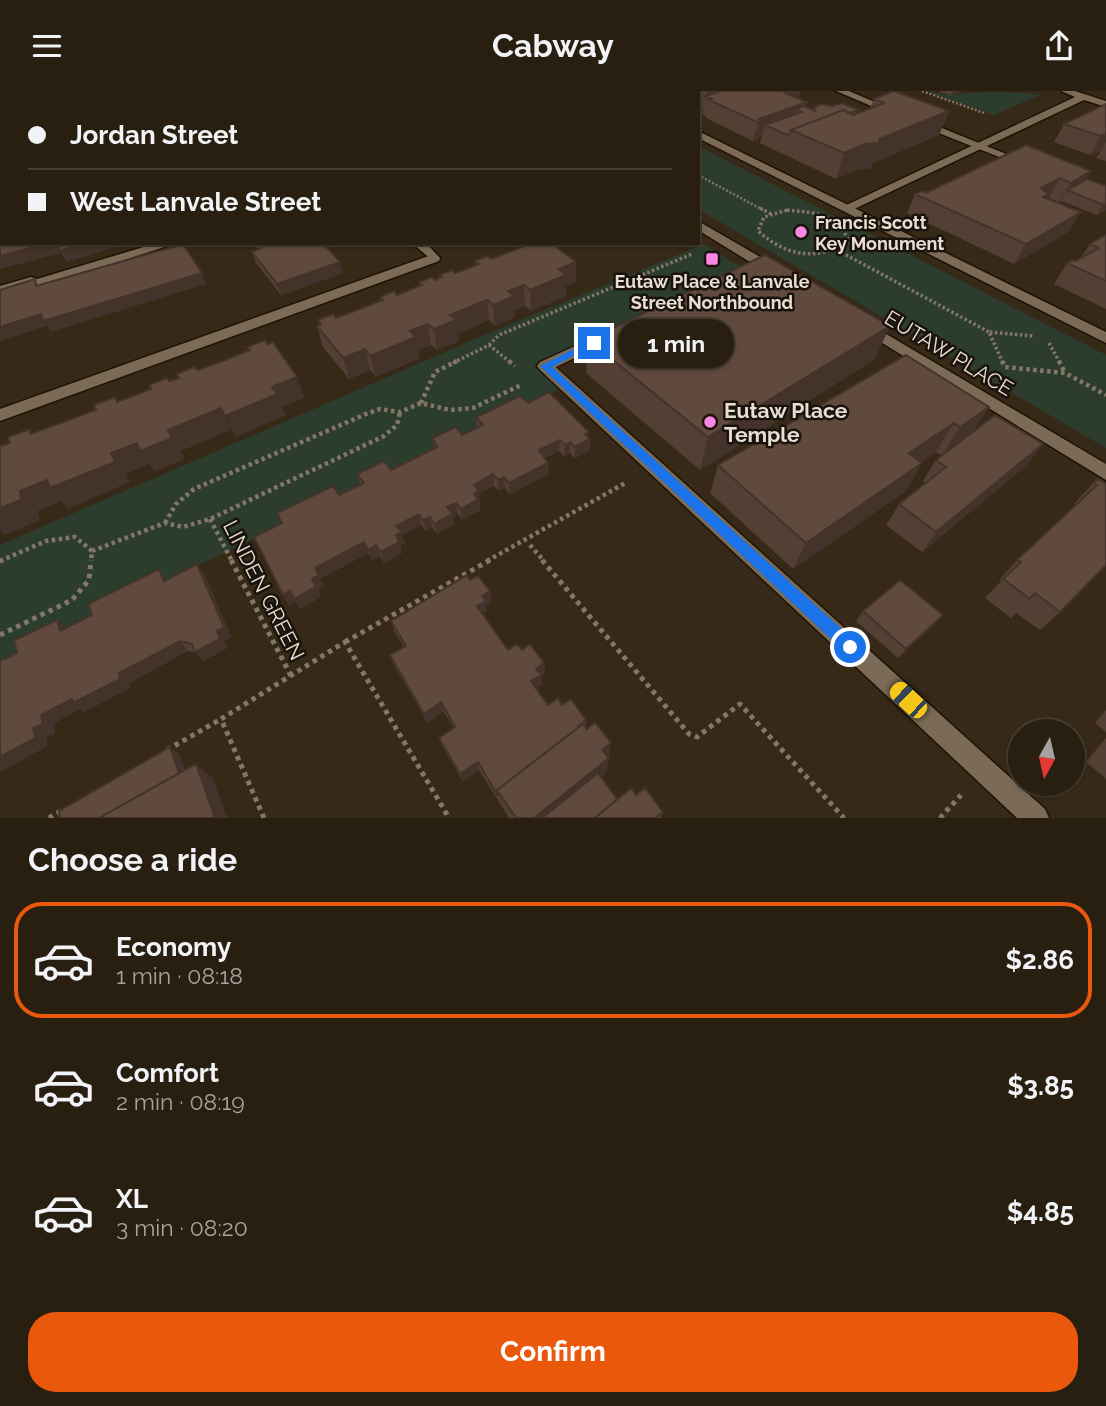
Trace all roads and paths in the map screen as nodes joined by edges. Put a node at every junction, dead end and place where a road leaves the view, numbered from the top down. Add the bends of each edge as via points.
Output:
1 (841, 91) edge
2 (922, 91) edge
3 (1066, 91) edge
4 (886, 93) edge
5 (1083, 97) junction
6 (867, 101) junction
7 (1106, 104) edge
8 (995, 117) dead end
9 (700, 135) edge
10 (979, 145) junction
11 (1034, 167) edge
12 (700, 176) edge
13 (846, 208) junction
14 (771, 215) junction
15 (700, 226) edge
16 (165, 245) edge
17 (420, 245) edge
18 (702, 249) dead end
19 (837, 250) junction
20 (762, 264) junction
21 (741, 274) edge
22 (786, 278) edge
23 (0, 291) edge
24 (857, 321) edge
25 (618, 331) edge
26 (989, 332) junction
27 (1034, 336) dead end
28 (1046, 337) dead end
29 (1106, 338) edge
30 (489, 345) junction
31 (538, 373) junction
32 (1065, 373) junction
33 (525, 374) dead end
34 (1106, 395) edge
35 (421, 403) junction
36 (400, 412) junction
37 (0, 415) edge
38 (654, 467) junction
39 (1106, 473) edge
40 (210, 519) junction
41 (164, 523) junction
42 (530, 545) dead end
43 (92, 551) junction
44 (0, 561) edge
45 (0, 635) edge
46 (345, 642) junction
47 (291, 675) junction
48 (221, 719) junction
49 (164, 752) edge
50 (72, 805) edge
51 (49, 818) edge
52 (264, 818) edge
53 (449, 818) edge
54 (844, 818) edge
55 (1035, 818) edge

1 - 6 street
2 - 8 path
3 - 5 street
4 - 6 street
5 - 7 street
5 - 10 street
6 - 10 street
9 - 13 street
10 - 11 street
10 - 13 street
12 - 14 path
13 - 29 street
14 - 19 path via 787,210 817,213 841,225 849,241
14 - 19 path via 764,217 758,231 774,246 804,255
15 - 20 street
16 - 23 street
17 - 37 street via 434,257
18 - 30 path via 499,335
19 - 26 path
20 - 21 street
20 - 22 street
24 - 39 street, EUTAW PLACE
25 - 31 street
26 - 27 path
26 - 32 path via 1005,367
28 - 32 path
30 - 33 path
30 - 35 path via 435,372
31 - 35 path via 466,410 446,412
31 - 38 street
32 - 34 path
35 - 36 path
36 - 40 path via 397,425 384,436
36 - 41 path via 380,409 366,414 194,489 176,504
38 - 46 path, LINDEN GREEN
38 - 55 street
40 - 41 path via 183,527
40 - 47 path, LINDEN GREEN
41 - 43 path
42 - 54 path via 689,734 697,737 740,704
43 - 44 path via 75,537 46,541
43 - 45 path via 89,580 72,600
46 - 47 path, LINDEN GREEN
46 - 53 path
47 - 48 path, LINDEN GREEN
48 - 49 path, LINDEN GREEN
48 - 52 path
50 - 51 path

